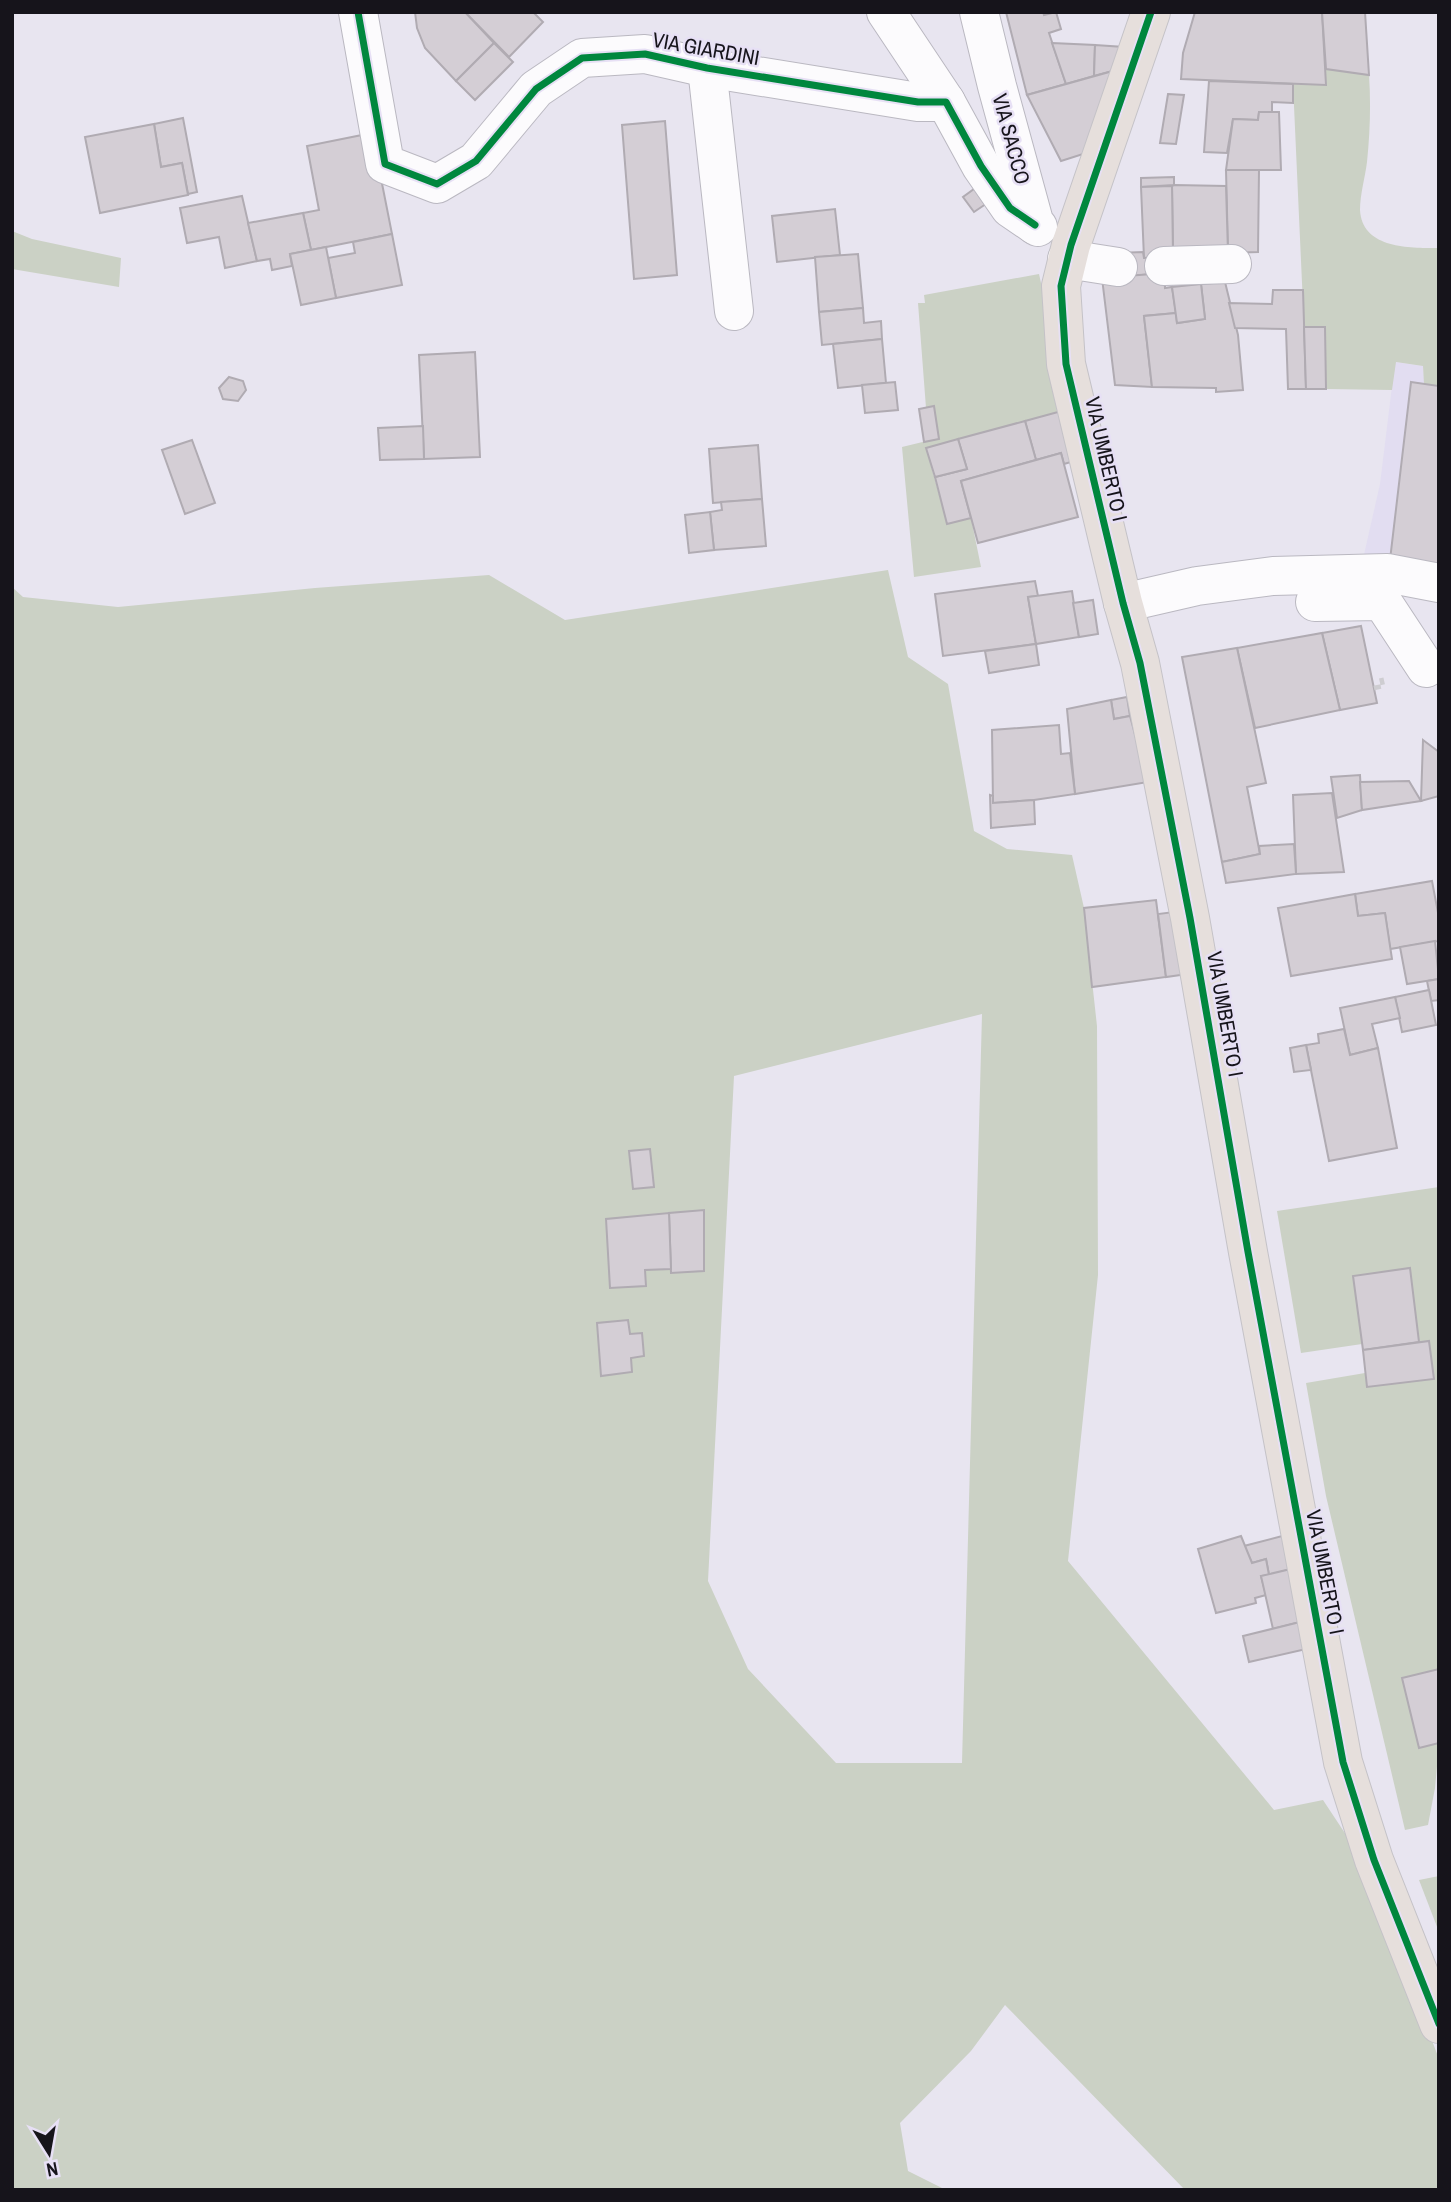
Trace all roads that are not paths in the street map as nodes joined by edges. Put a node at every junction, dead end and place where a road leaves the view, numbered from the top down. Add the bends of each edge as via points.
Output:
1 (358, 12) edge
2 (886, 12) edge
3 (979, 12) edge
4 (1152, 12) edge
5 (707, 68) junction
6 (946, 102) junction
7 (1035, 225) junction
8 (1069, 252) junction
9 (1232, 264) dead end
10 (1164, 266) dead end
11 (1118, 267) dead end
12 (734, 312) dead end
13 (1439, 583) edge
14 (1214, 584) junction
15 (1123, 603) junction
16 (1426, 668) dead end
17 (1439, 2024) edge

1 - 5 street, VIA GIARDINI via 385,164 437,184 476,161 536,89 582,58 645,54
2 - 6 street
3 - 7 street, VIA SACCO
4 - 8 main road, VIA UMBERTO I
5 - 6 street, VIA GIARDINI via 918,102
5 - 12 street, VIA GIARDINI
6 - 7 street via 1010,208
7 - 8 street
8 - 11 street
8 - 15 main road, VIA UMBERTO I via 1061,286 1066,364
9 - 10 street
13 - 14 street via 1387,573 1273,576
14 - 15 street
14 - 16 street via 1274,602 1382,601
15 - 17 main road, VIA UMBERTO I via 1140,663 1190,919 1343,1762 1374,1860

